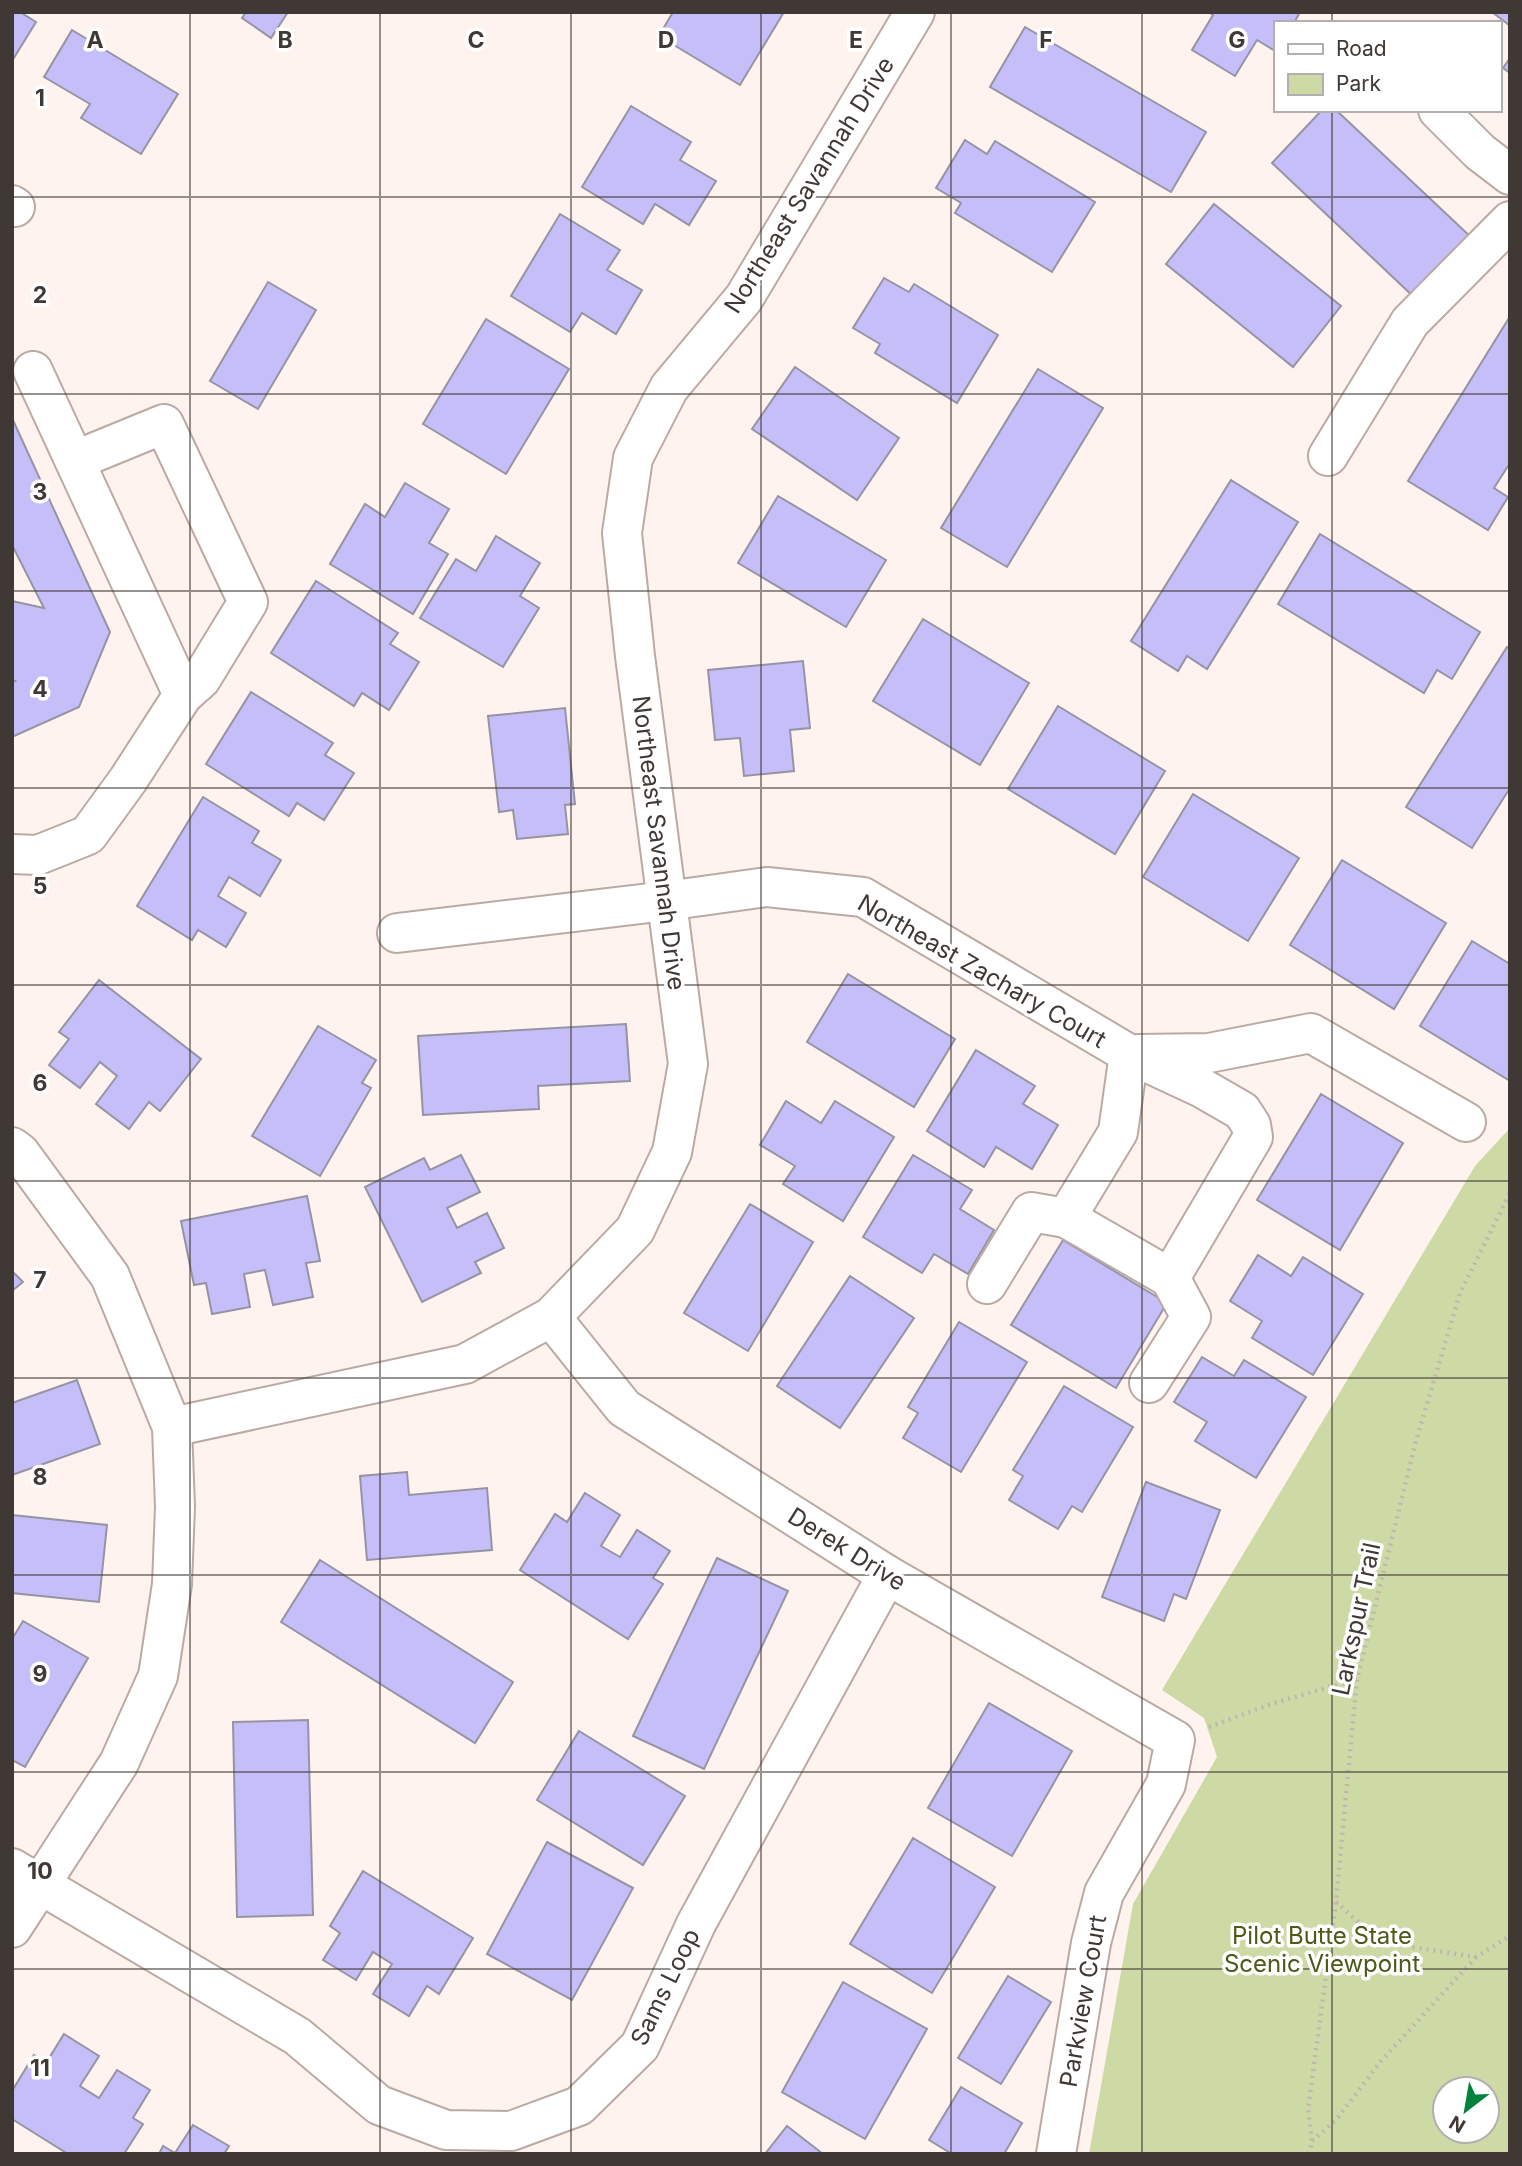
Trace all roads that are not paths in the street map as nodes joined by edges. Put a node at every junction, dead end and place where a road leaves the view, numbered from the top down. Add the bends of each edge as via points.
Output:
1 (915, 12) edge
2 (1440, 112) edge
3 (1510, 175) edge
4 (1510, 221) edge
5 (33, 371) dead end
6 (1328, 456) dead end
7 (76, 460) junction
8 (183, 695) junction
9 (12, 854) edge
10 (666, 901) junction
11 (397, 933) dead end
12 (1129, 1055) junction
13 (1466, 1122) dead end
14 (12, 1147) edge
15 (12, 1179) edge
16 (65, 1215) junction
17 (1066, 1218) junction
18 (1170, 1278) junction
19 (987, 1284) dead end
20 (551, 1317) junction
21 (1149, 1383) dead end
22 (172, 1427) junction
23 (887, 1575) junction
24 (1175, 1740) joint
25 (27, 1876) edge
26 (12, 1928) edge
27 (1056, 2154) edge

1 - 10 street, Northeast Savannah Drive via 744,298 669,388 633,458 622,533
2 - 3 street
4 - 6 street via 1410,322
5 - 7 street
7 - 8 street
7 - 8 street via 164,424 248,602 201,679
8 - 9 street via 88,835 38,855
10 - 11 street, Northeast Zachary Court
10 - 12 street, Northeast Zachary Court via 767,887 863,897
10 - 20 street, Northeast Savannah Drive via 688,1063 672,1152 635,1230
12 - 13 street via 1209,1053 1311,1033
12 - 17 street via 1118,1132
12 - 18 street, Northeast Zachary Court via 1202,1088 1242,1111 1251,1125 1253,1137
14 - 16 street
15 - 16 street
16 - 22 street via 110,1276
17 - 18 street
17 - 19 street via 1031,1212
18 - 21 street via 1191,1317
20 - 22 street, Northeast Savannah Drive via 465,1364
20 - 23 street, Derek Drive via 624,1408
22 - 25 street via 172,1584 158,1676 119,1763
23 - 24 street, Derek Drive
23 - 25 street, Sams Loop via 695,1924 640,2046 579,2106 511,2131 446,2130 379,2105 297,2036
24 - 27 street, Parkview Court via 1166,1784 1104,1893 1091,1943
25 - 26 street

